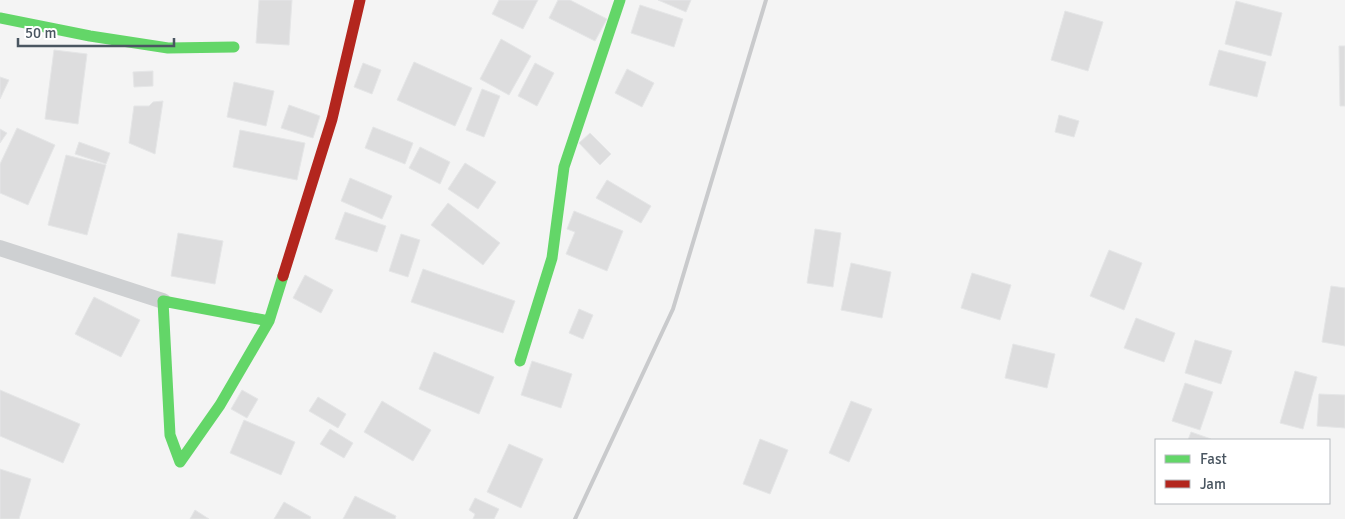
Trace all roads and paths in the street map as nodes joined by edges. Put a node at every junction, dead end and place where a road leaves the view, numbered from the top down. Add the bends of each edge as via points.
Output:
1 (360, 0) edge
2 (620, 0) edge
3 (0, 18) edge
4 (234, 47) dead end
5 (0, 248) edge
6 (163, 301) junction
7 (269, 321) junction
8 (520, 361) dead end

1 - 7 street via 332,118
2 - 8 street via 564,167 552,258
3 - 4 street via 168,48
5 - 6 street
6 - 7 street
6 - 7 street via 170,435 180,462 220,405

